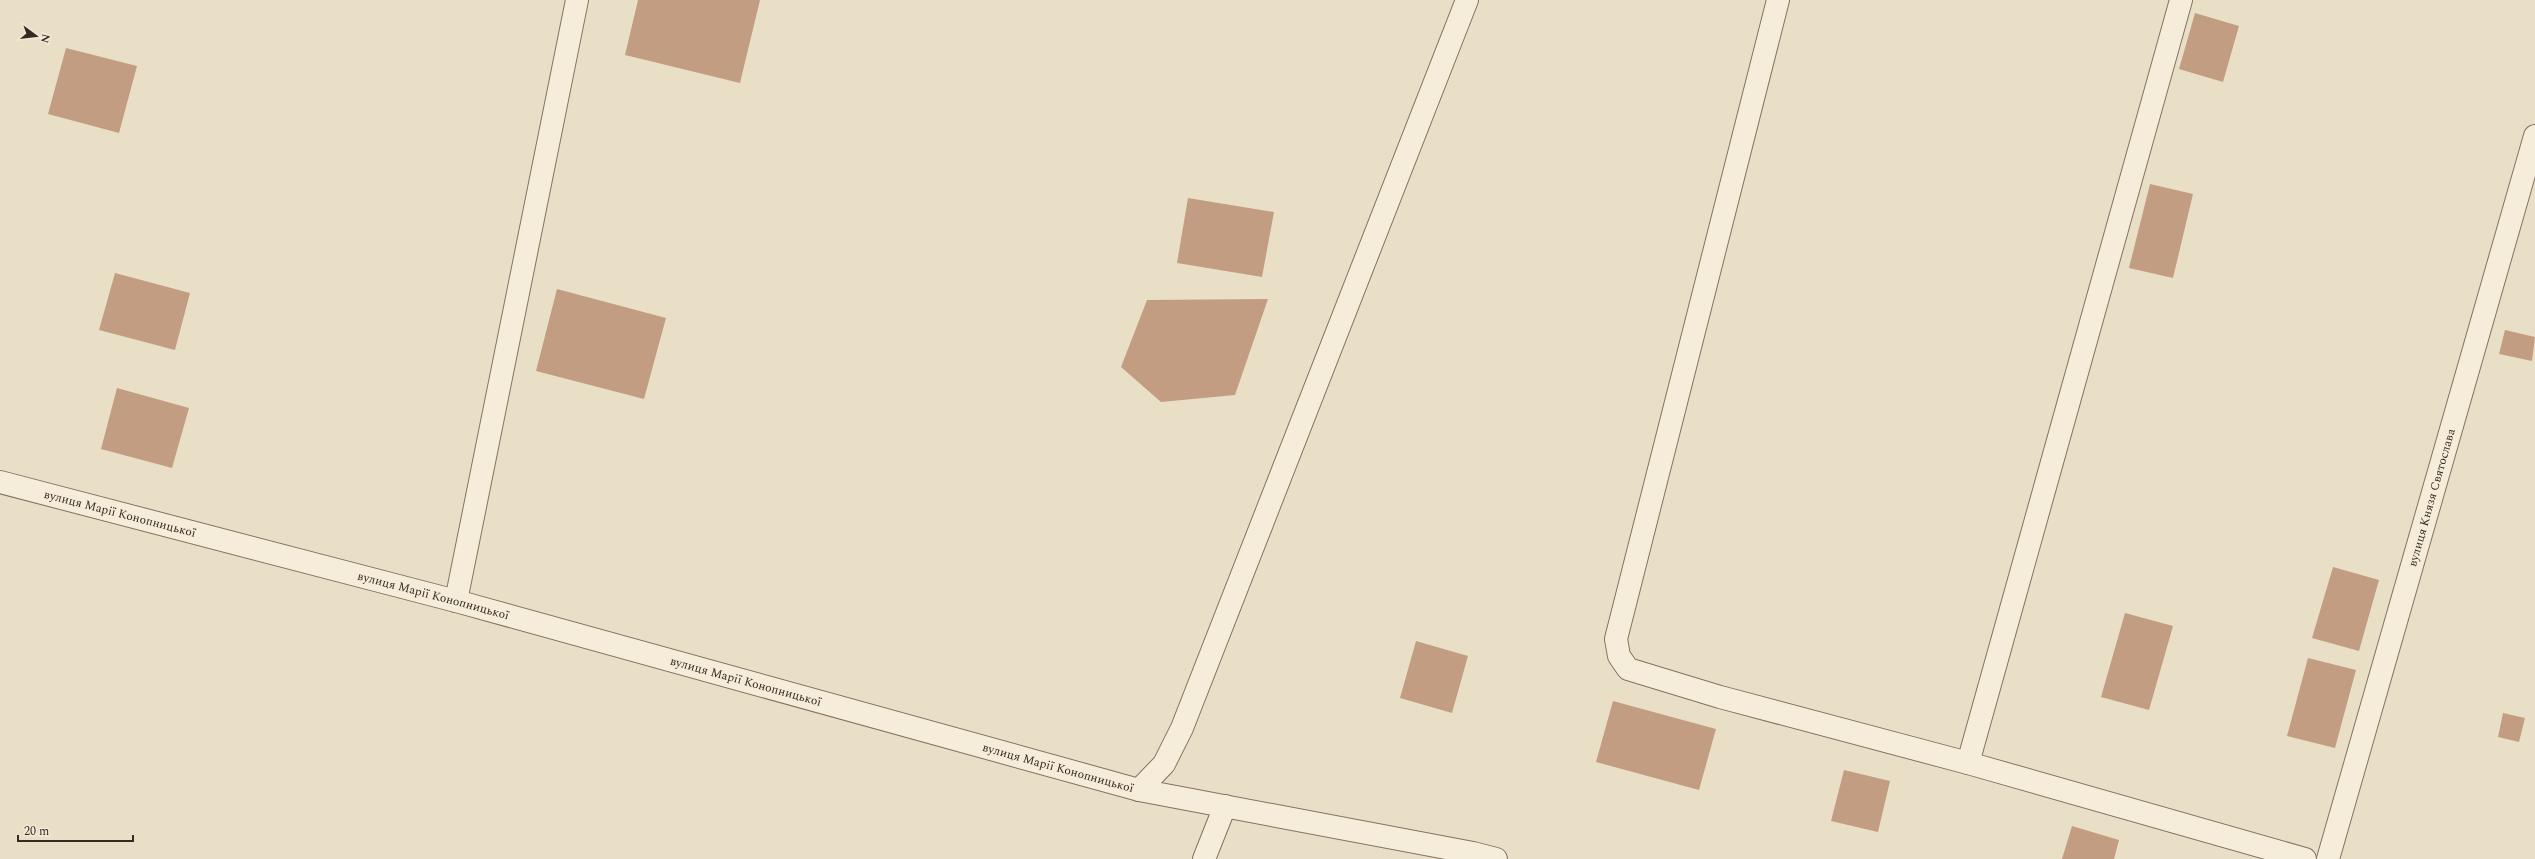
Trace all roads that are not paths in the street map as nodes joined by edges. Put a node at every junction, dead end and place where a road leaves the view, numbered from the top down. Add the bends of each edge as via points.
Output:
1 (577, 0) edge
2 (1467, 0) edge
3 (1778, 0) edge
4 (2181, 0) edge
5 (2535, 136) edge
6 (0, 482) edge
7 (456, 601) junction
8 (1968, 763) junction
9 (1139, 790) junction
10 (1225, 806) junction
11 (1204, 859) edge
12 (1496, 859) edge
13 (2305, 859) edge
14 (2328, 859) edge

1 - 7 street
2 - 9 street via 1182,728 1164,764
3 - 8 street via 1616,639 1619,656 1628,669 1720,697
4 - 8 street
5 - 14 street, вулиця Князя Святослава
6 - 7 street, вулиця Марії Конопницької
7 - 9 street, вулиця Марії Конопницької
8 - 13 street
9 - 10 street, вулиця Марії Конопницької
10 - 11 street
10 - 12 street, вулиця Марії Конопницької

